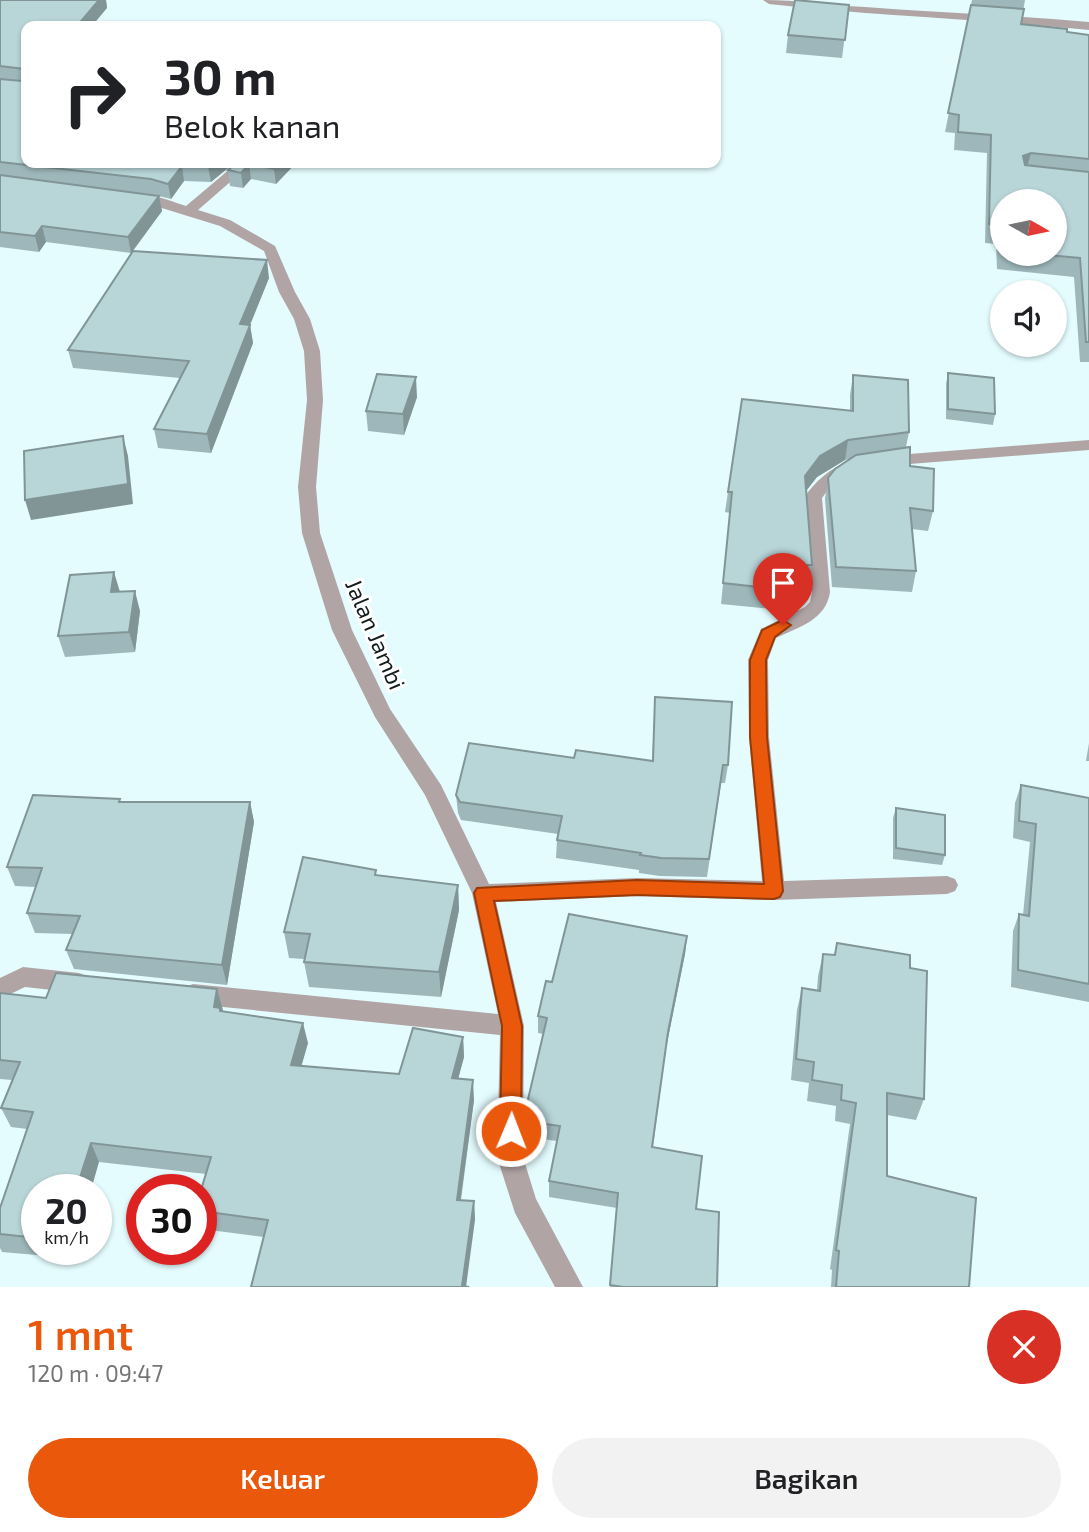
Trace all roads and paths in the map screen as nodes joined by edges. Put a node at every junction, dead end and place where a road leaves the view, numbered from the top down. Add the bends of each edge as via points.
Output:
1 (769, 0) edge
2 (1089, 26) edge
3 (239, 168) edge
4 (116, 196) edge
5 (189, 211) junction
6 (1089, 445) edge
7 (947, 885) dead end
8 (774, 891) junction
9 (483, 893) junction
10 (104, 985) edge
11 (0, 989) edge
12 (172, 992) edge
13 (512, 1026) junction
14 (570, 1287) edge

1 - 2 street via 864,11 1009,13
3 - 5 street
4 - 5 street, Jalan Jambi
5 - 9 street, Jalan Jambi via 225,223 270,249 302,319 312,351 315,400 307,487 311,533 342,630 382,712 434,791
6 - 8 street via 846,468 824,483 813,498 819,604 768,634 758,660 758,737
7 - 8 street
8 - 9 street via 637,887
9 - 13 street, Jalan Jambi
10 - 11 street via 23,977
12 - 13 street
13 - 14 street, Jalan Jambi via 510,1157 524,1204

